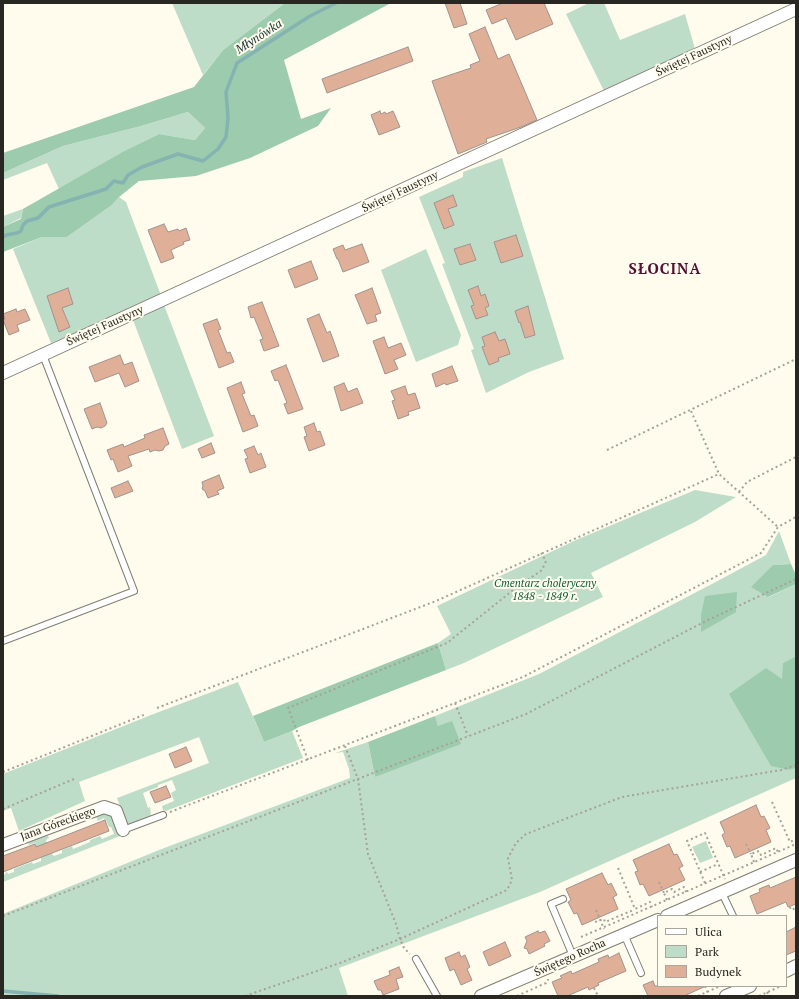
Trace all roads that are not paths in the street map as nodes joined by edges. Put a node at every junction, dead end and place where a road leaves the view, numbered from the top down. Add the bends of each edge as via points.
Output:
1 (796, 9) edge
2 (43, 355) junction
3 (3, 373) edge
4 (3, 641) edge
5 (163, 815) road end
6 (123, 830) joint
7 (3, 845) edge
8 (796, 860) edge
9 (726, 891) junction
10 (563, 899) dead end
11 (669, 915) edge
12 (733, 915) edge
13 (657, 920) edge
14 (624, 934) junction
15 (573, 956) junction
16 (416, 959) road end
17 (640, 973) dead end
18 (748, 987) edge
19 (437, 996) edge
20 (481, 996) edge
21 (726, 996) edge

1 - 2 street, Świętej Faustyny
2 - 3 street, Świętej Faustyny
2 - 4 lane via 134,590
5 - 6 lane
6 - 7 street, Jana Góreckiego via 116,811 104,807
8 - 9 street
9 - 11 street
9 - 12 lane
10 - 15 lane via 551,904
13 - 14 street, Świętego Rocha
14 - 15 street, Świętego Rocha
14 - 17 lane
15 - 20 street, Świętego Rocha
16 - 19 lane
18 - 21 street

